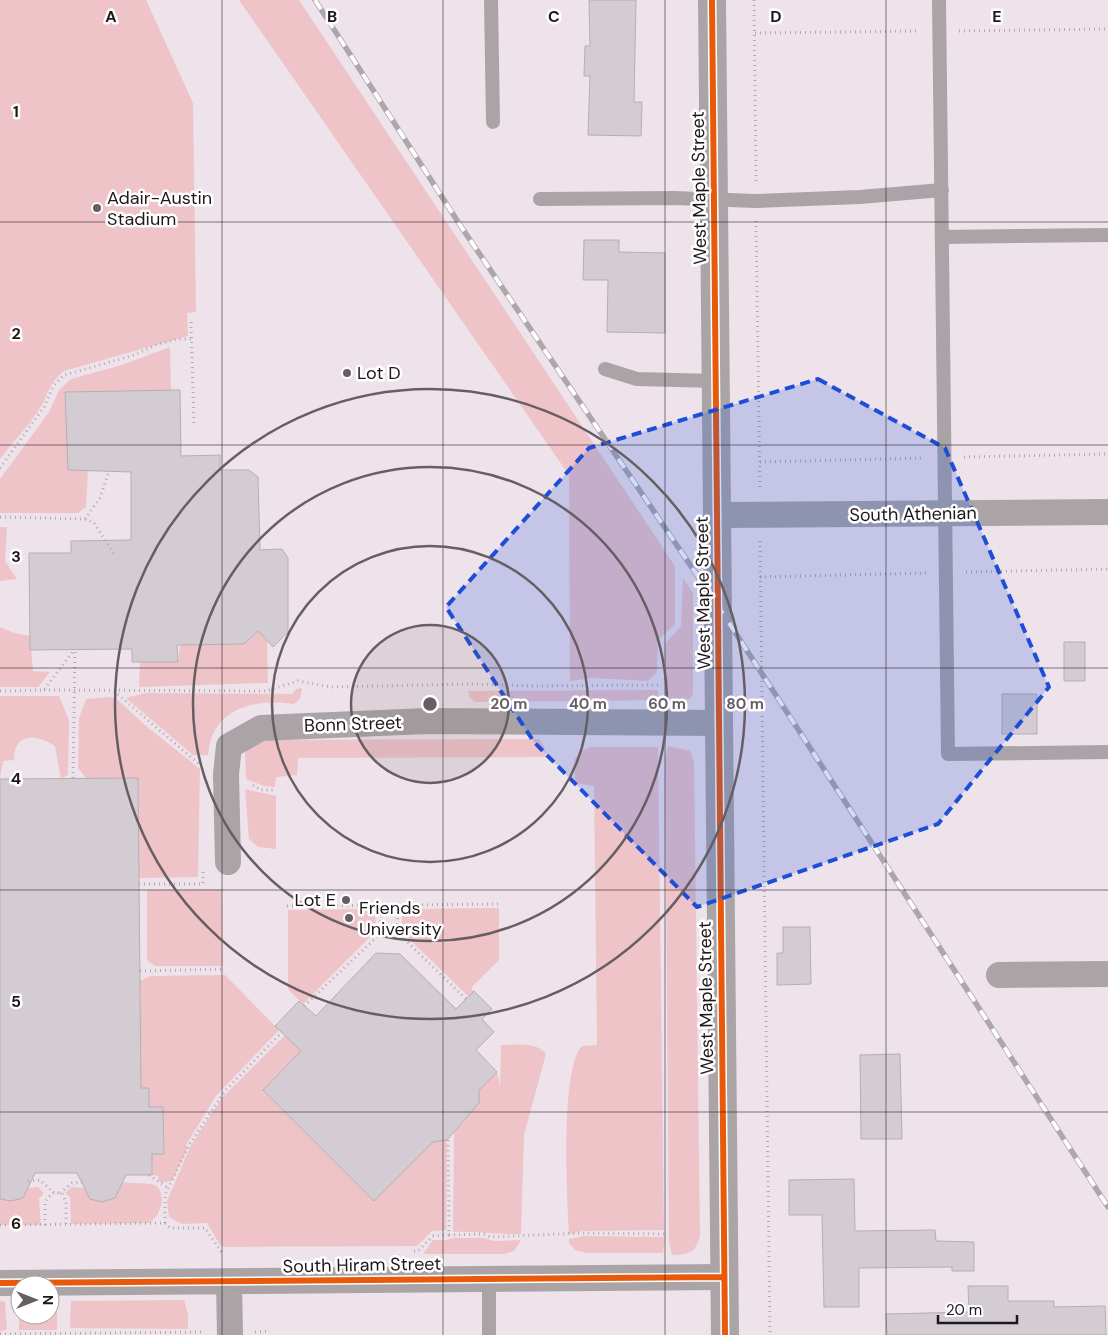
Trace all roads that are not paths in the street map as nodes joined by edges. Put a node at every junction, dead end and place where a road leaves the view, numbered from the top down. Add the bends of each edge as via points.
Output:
1 (491, 0) edge
2 (712, 0) edge
3 (939, 0) edge
4 (493, 122) dead end
5 (942, 190) junction
6 (540, 199) dead end
7 (714, 201) junction
8 (1108, 235) edge
9 (942, 237) junction
10 (605, 369) dead end
11 (716, 381) junction
12 (1108, 512) edge
13 (945, 513) junction
14 (717, 516) junction
15 (719, 723) junction
16 (1108, 752) edge
17 (216, 863) road end
18 (1108, 974) edge
19 (999, 975) dead end
20 (724, 1276) junction
21 (489, 1279) junction
22 (229, 1281) junction
23 (0, 1283) edge
24 (230, 1333) edge
25 (489, 1335) edge
26 (725, 1335) edge

1 - 4 lane
2 - 7 street, West Maple Street
3 - 5 lane
5 - 7 lane via 860,197
5 - 9 lane
6 - 7 lane via 674,198
7 - 11 street, West Maple Street
8 - 9 lane
9 - 13 lane
10 - 11 lane via 638,379
11 - 14 street, West Maple Street
12 - 13 street, South Athenian
13 - 14 street, South Athenian
13 - 16 lane via 948,754
14 - 15 street, West Maple Street
15 - 17 street, Bonn Street via 427,721 261,728 229,746
15 - 20 street, West Maple Street
18 - 19 street
20 - 21 street, South Hiram Street
20 - 26 street, West Maple Street
21 - 22 street, South Hiram Street
21 - 25 lane
22 - 23 street, South Hiram Street
22 - 24 street

